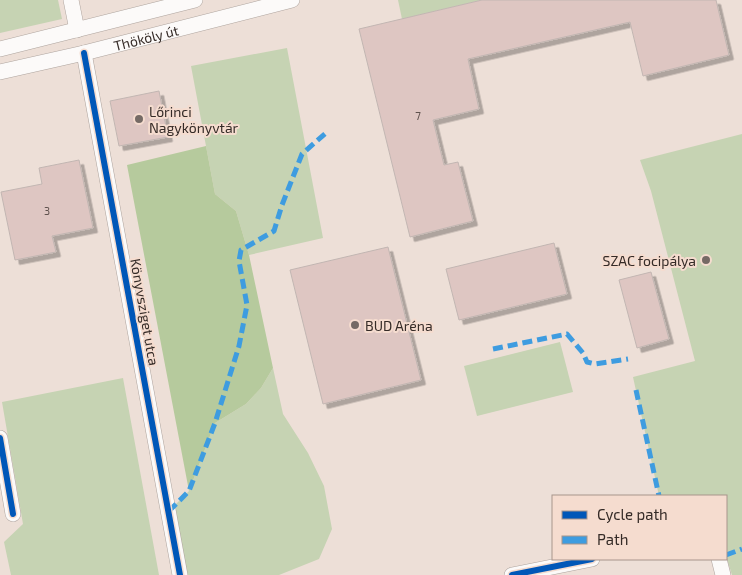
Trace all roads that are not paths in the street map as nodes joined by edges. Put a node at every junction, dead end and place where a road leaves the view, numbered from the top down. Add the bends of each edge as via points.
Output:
1 (71, 0) edge
2 (195, 0) edge
3 (292, 0) edge
4 (77, 30) junction
5 (0, 49) edge
6 (84, 54) junction
7 (0, 72) edge
8 (0, 438) edge
9 (13, 514) dead end
10 (587, 560) edge
11 (719, 560) edge
12 (180, 575) edge
13 (512, 575) edge
14 (723, 575) edge

1 - 4 street
2 - 4 street, Thököly út
3 - 6 street, Thököly út
4 - 5 street, Thököly út
6 - 7 street, Thököly út
6 - 12 street, Könyvsziget utca
8 - 9 street
10 - 13 street
11 - 14 street

